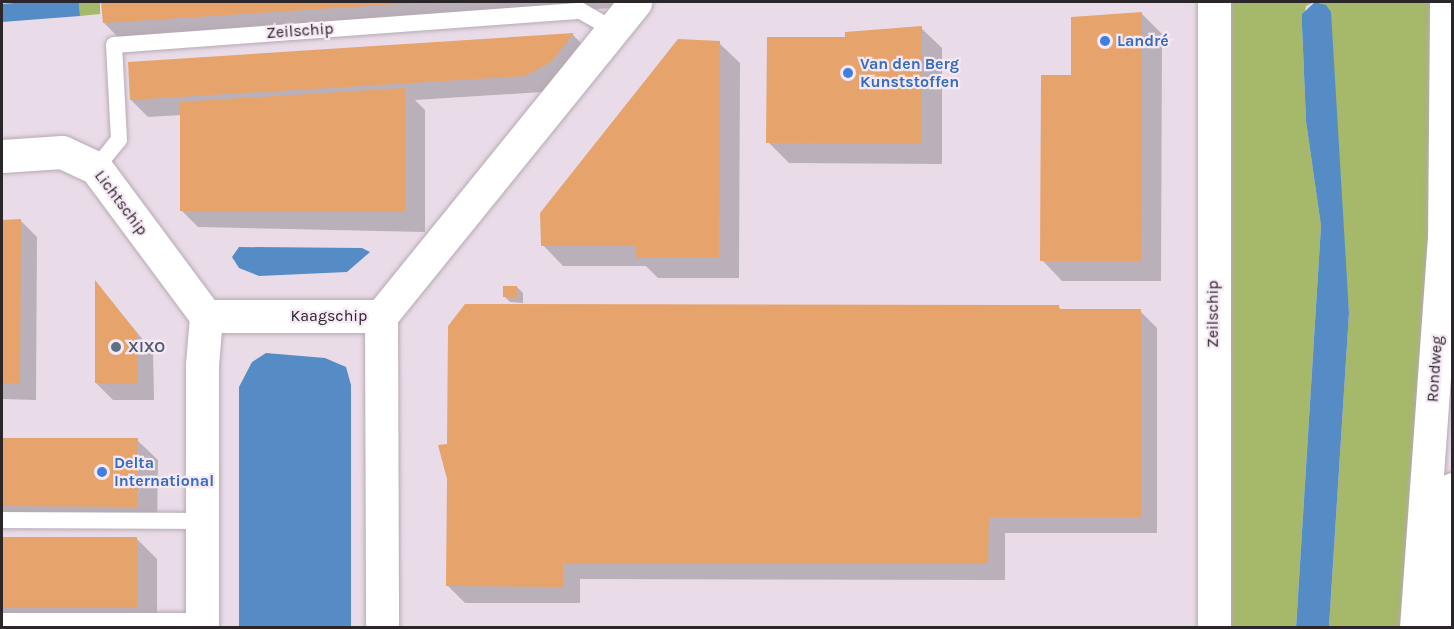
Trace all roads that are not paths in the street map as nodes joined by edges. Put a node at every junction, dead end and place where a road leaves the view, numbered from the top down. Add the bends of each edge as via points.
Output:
1 (635, 2) edge
2 (1214, 2) edge
3 (1449, 10) edge
4 (612, 29) junction
5 (2, 156) edge
6 (96, 168) junction
7 (206, 316) junction
8 (381, 316) junction
9 (1452, 489) edge
10 (2, 520) edge
11 (203, 521) junction
12 (2, 621) edge
13 (202, 624) edge
14 (382, 627) edge
15 (1214, 627) edge
16 (1416, 627) edge
17 (1443, 627) edge

1 - 4 street
2 - 15 street, Zeilschip
3 - 16 street, Rondweg via 1444,242
4 - 6 lane, Zeilschip via 581,11 114,45 119,140
4 - 8 street
5 - 6 street, Lichtschip via 62,152
6 - 7 street, Lichtschip
7 - 8 street, Kaagschip
7 - 11 street via 202,365
8 - 14 street, Kaagschip
9 - 17 street
10 - 11 lane
11 - 13 street
12 - 13 lane

